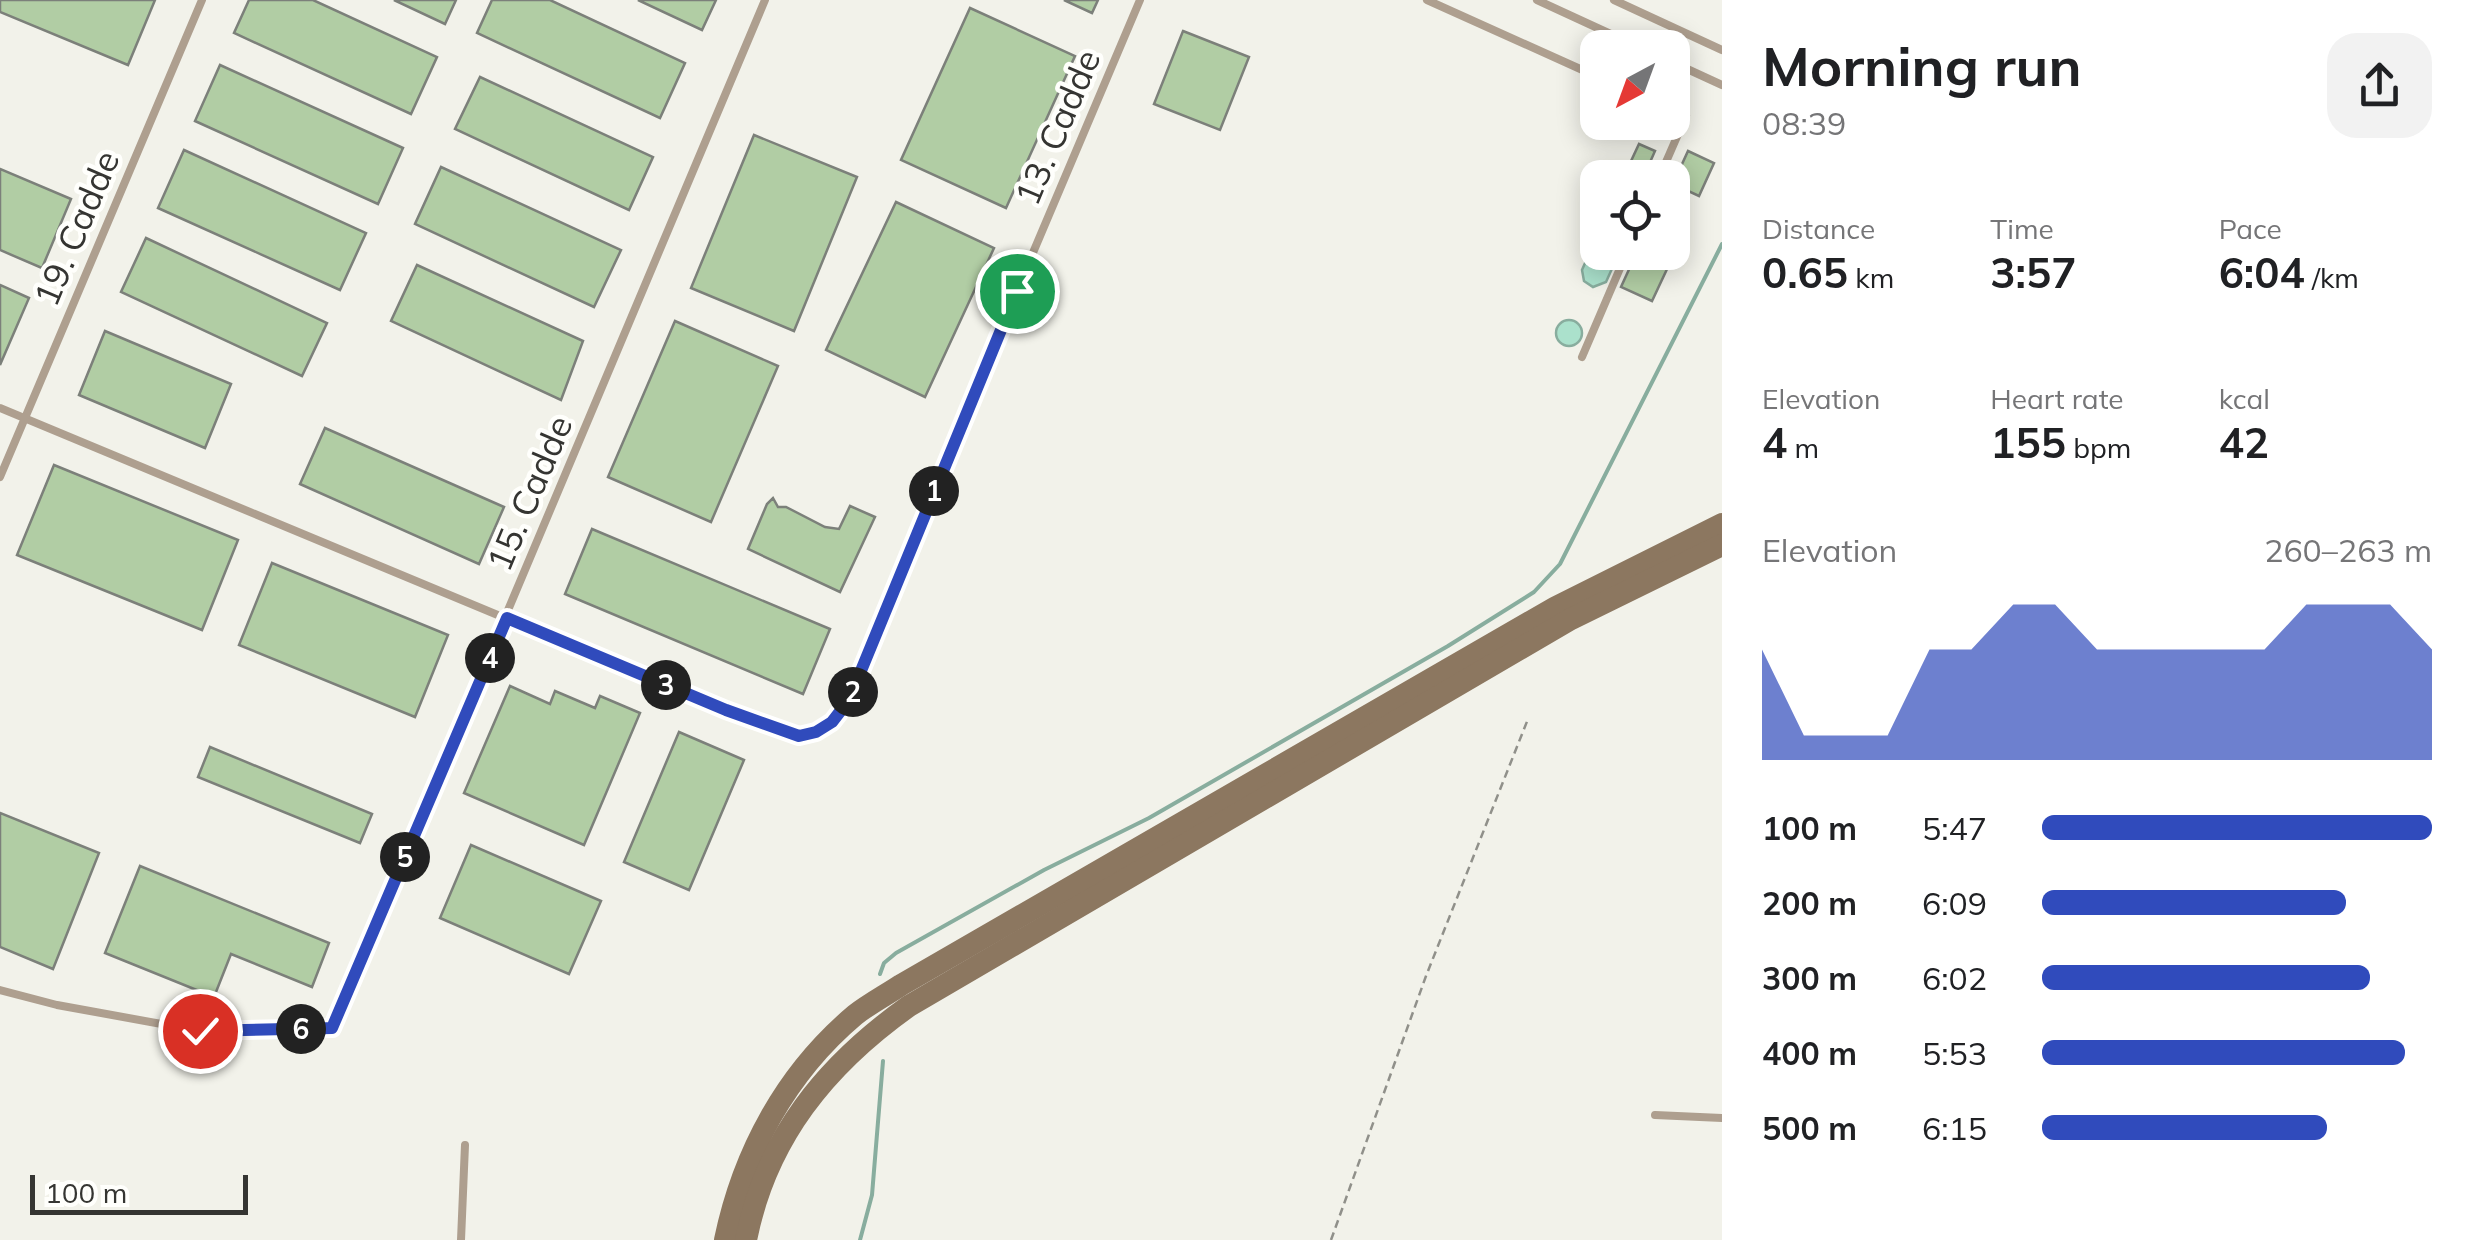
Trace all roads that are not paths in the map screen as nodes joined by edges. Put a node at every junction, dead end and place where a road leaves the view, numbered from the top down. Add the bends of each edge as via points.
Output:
1 (202, 0) edge
2 (765, 0) edge
3 (1140, 0) edge
4 (1427, 0) edge
5 (1537, 0) edge
6 (1614, 0) edge
7 (1602, 30) edge
8 (1722, 50) edge
9 (1580, 69) edge
10 (1690, 70) edge
11 (1722, 85) edge
12 (1619, 270) edge
13 (1582, 358) dead end
14 (0, 408) edge
15 (25, 418) junction
16 (0, 476) edge
17 (1722, 524) edge
18 (1722, 545) edge
19 (507, 618) junction
20 (0, 990) edge
21 (1655, 1115) dead end
22 (1722, 1118) edge
23 (465, 1145) dead end
24 (461, 1240) edge
25 (725, 1240) edge
26 (746, 1240) edge

1 - 15 lane, 19. Cadde
2 - 19 lane, 15. Cadde
3 - 19 lane, 13. Cadde via 849,700 832,722 799,736
4 - 9 lane
5 - 7 lane
6 - 8 lane
10 - 11 lane
12 - 13 lane
14 - 15 lane, 13. Cadde
15 - 16 lane, 19. Cadde
15 - 19 lane, 13. Cadde
17 - 25 street via 1556,607 855,1015 764,1123 734,1196
18 - 26 street via 1572,619 908,1006 862,1039 817,1088 776,1149
19 - 20 lane, 15. Cadde via 332,1028 200,1031
21 - 22 lane
23 - 24 lane

